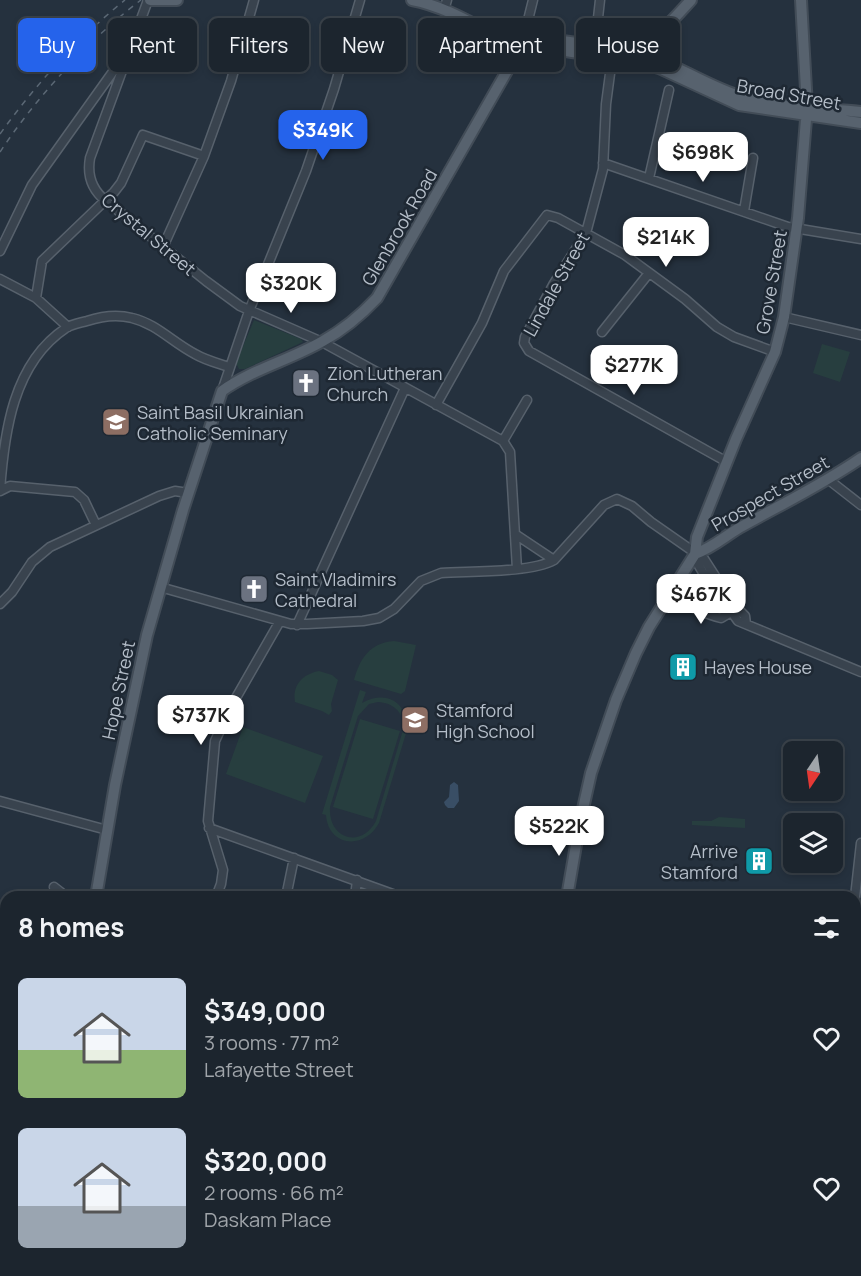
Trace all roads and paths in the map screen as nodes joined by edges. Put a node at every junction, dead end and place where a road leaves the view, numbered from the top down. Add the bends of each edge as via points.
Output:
1 (149, 0) edge
2 (177, 0) edge
3 (254, 0) edge
4 (360, 0) edge
5 (412, 0) edge
6 (532, 0) edge
7 (600, 0) edge
8 (682, 0) edge
9 (691, 0) edge
10 (801, 0) edge
11 (445, 5) edge
12 (142, 18) edge
13 (468, 18) edge
14 (528, 18) edge
15 (598, 18) edge
16 (665, 18) edge
17 (674, 18) edge
18 (680, 69) edge
19 (112, 72) edge
20 (122, 72) edge
21 (505, 72) edge
22 (611, 72) edge
23 (668, 72) edge
24 (108, 78) junction
25 (119, 81) junction
26 (669, 90) dead end
27 (806, 112) junction
28 (861, 112) edge
29 (861, 123) edge
30 (204, 156) junction
31 (753, 158) dead end
32 (603, 163) junction
33 (649, 178) junction
34 (106, 201) junction
35 (744, 211) junction
36 (797, 228) junction
37 (586, 233) junction
38 (861, 239) edge
39 (163, 247) junction
40 (0, 251) edge
41 (649, 273) junction
42 (0, 279) edge
43 (36, 298) junction
44 (249, 311) junction
45 (784, 317) junction
46 (68, 327) junction
47 (602, 332) dead end
48 (861, 335) edge
49 (322, 342) junction
50 (775, 352) junction
51 (229, 367) junction
52 (405, 388) junction
53 (222, 391) junction
54 (527, 400) dead end
55 (436, 405) junction
56 (504, 441) junction
57 (861, 458) edge
58 (727, 462) junction
59 (829, 480) junction
60 (0, 491) edge
61 (188, 493) junction
62 (861, 505) edge
63 (96, 525) junction
64 (515, 534) junction
65 (695, 554) junction
66 (554, 560) junction
67 (517, 569) junction
68 (160, 586) junction
69 (667, 598) junction
70 (0, 604) edge
71 (731, 612) junction
72 (280, 621) junction
73 (746, 624) junction
74 (297, 625) junction
75 (861, 672) edge
76 (0, 801) edge
77 (209, 828) junction
78 (106, 830) junction
79 (861, 843) edge
80 (294, 858) junction
81 (357, 880) junction
82 (54, 887) dead end
83 (59, 891) edge
84 (97, 891) edge
85 (218, 891) edge
86 (287, 891) edge
87 (356, 891) edge
88 (385, 891) edge
89 (568, 891) edge
90 (856, 891) edge

1 - 2 main road
1 - 12 street, Crystal Street
3 - 30 street
4 - 44 street via 306,171
5 - 11 main road
6 - 14 street
7 - 15 street
8 - 16 main road
9 - 17 main road
10 - 27 main road, Grove Street
11 - 13 main road
18 - 27 main road, Broad Street via 736,95
19 - 24 street
20 - 25 street, Crystal Street
21 - 49 main road, Glenbrook Road via 377,298 352,322
22 - 32 street, Lindale Street
23 - 27 main road, Broad Street via 739,105
24 - 25 street
24 - 40 street via 32,185
25 - 34 street, Crystal Street via 89,165 92,185
26 - 33 street
27 - 28 main road, Broad Street
27 - 29 main road, Broad Street
27 - 36 main road, Grove Street
30 - 34 street via 143,135 121,183
30 - 39 street
31 - 35 street
32 - 33 street
32 - 37 street, Lindale Street
33 - 35 street
34 - 39 street, Crystal Street
34 - 43 street via 42,261
35 - 36 street
36 - 38 street
36 - 45 main road, Grove Street
37 - 41 street
37 - 55 street via 547,215 504,271 482,323
37 - 58 street, Lindale Street via 525,337 528,351
39 - 44 street, Crystal Street
41 - 47 street
41 - 50 street via 734,338
42 - 43 street
43 - 46 street
44 - 49 street, Crystal Street
44 - 51 street
45 - 48 street
45 - 50 main road, Grove Street
46 - 51 street via 103,316 132,318 153,326 195,354
46 - 60 street via 41,350 21,384 5,441
49 - 52 street, Crystal Street
49 - 53 main road, Glenbrook Road via 239,379
50 - 58 main road, Grove Street
51 - 53 street
52 - 55 street, Crystal Street
52 - 74 street
53 - 61 main road
54 - 56 street
55 - 56 street, Crystal Street
56 - 64 street via 510,452
57 - 59 main road, Prospect Street
58 - 65 main road, Grove Street via 697,537
59 - 62 street
59 - 65 main road, Prospect Street
60 - 63 street via 10,486 75,492 84,500
61 - 63 street via 164,494
61 - 68 main road, Hope Street
63 - 70 street via 37,557
64 - 66 street
64 - 67 street
65 - 66 street via 632,506 617,500 604,505
65 - 69 main road
65 - 71 street via 702,571
65 - 73 street via 707,563 745,616
66 - 67 street
67 - 74 street via 441,573 421,581 394,609 379,618
68 - 72 street
68 - 78 main road, Hope Street
69 - 71 street via 722,618
69 - 89 main road via 636,653 598,753 582,812
71 - 73 street
72 - 74 street
72 - 77 street via 217,735
73 - 75 street
76 - 78 street
77 - 80 street
77 - 85 street via 224,870
78 - 84 main road, Hope Street
79 - 90 street
80 - 81 street
80 - 86 street
81 - 87 street
81 - 88 street
82 - 83 street

